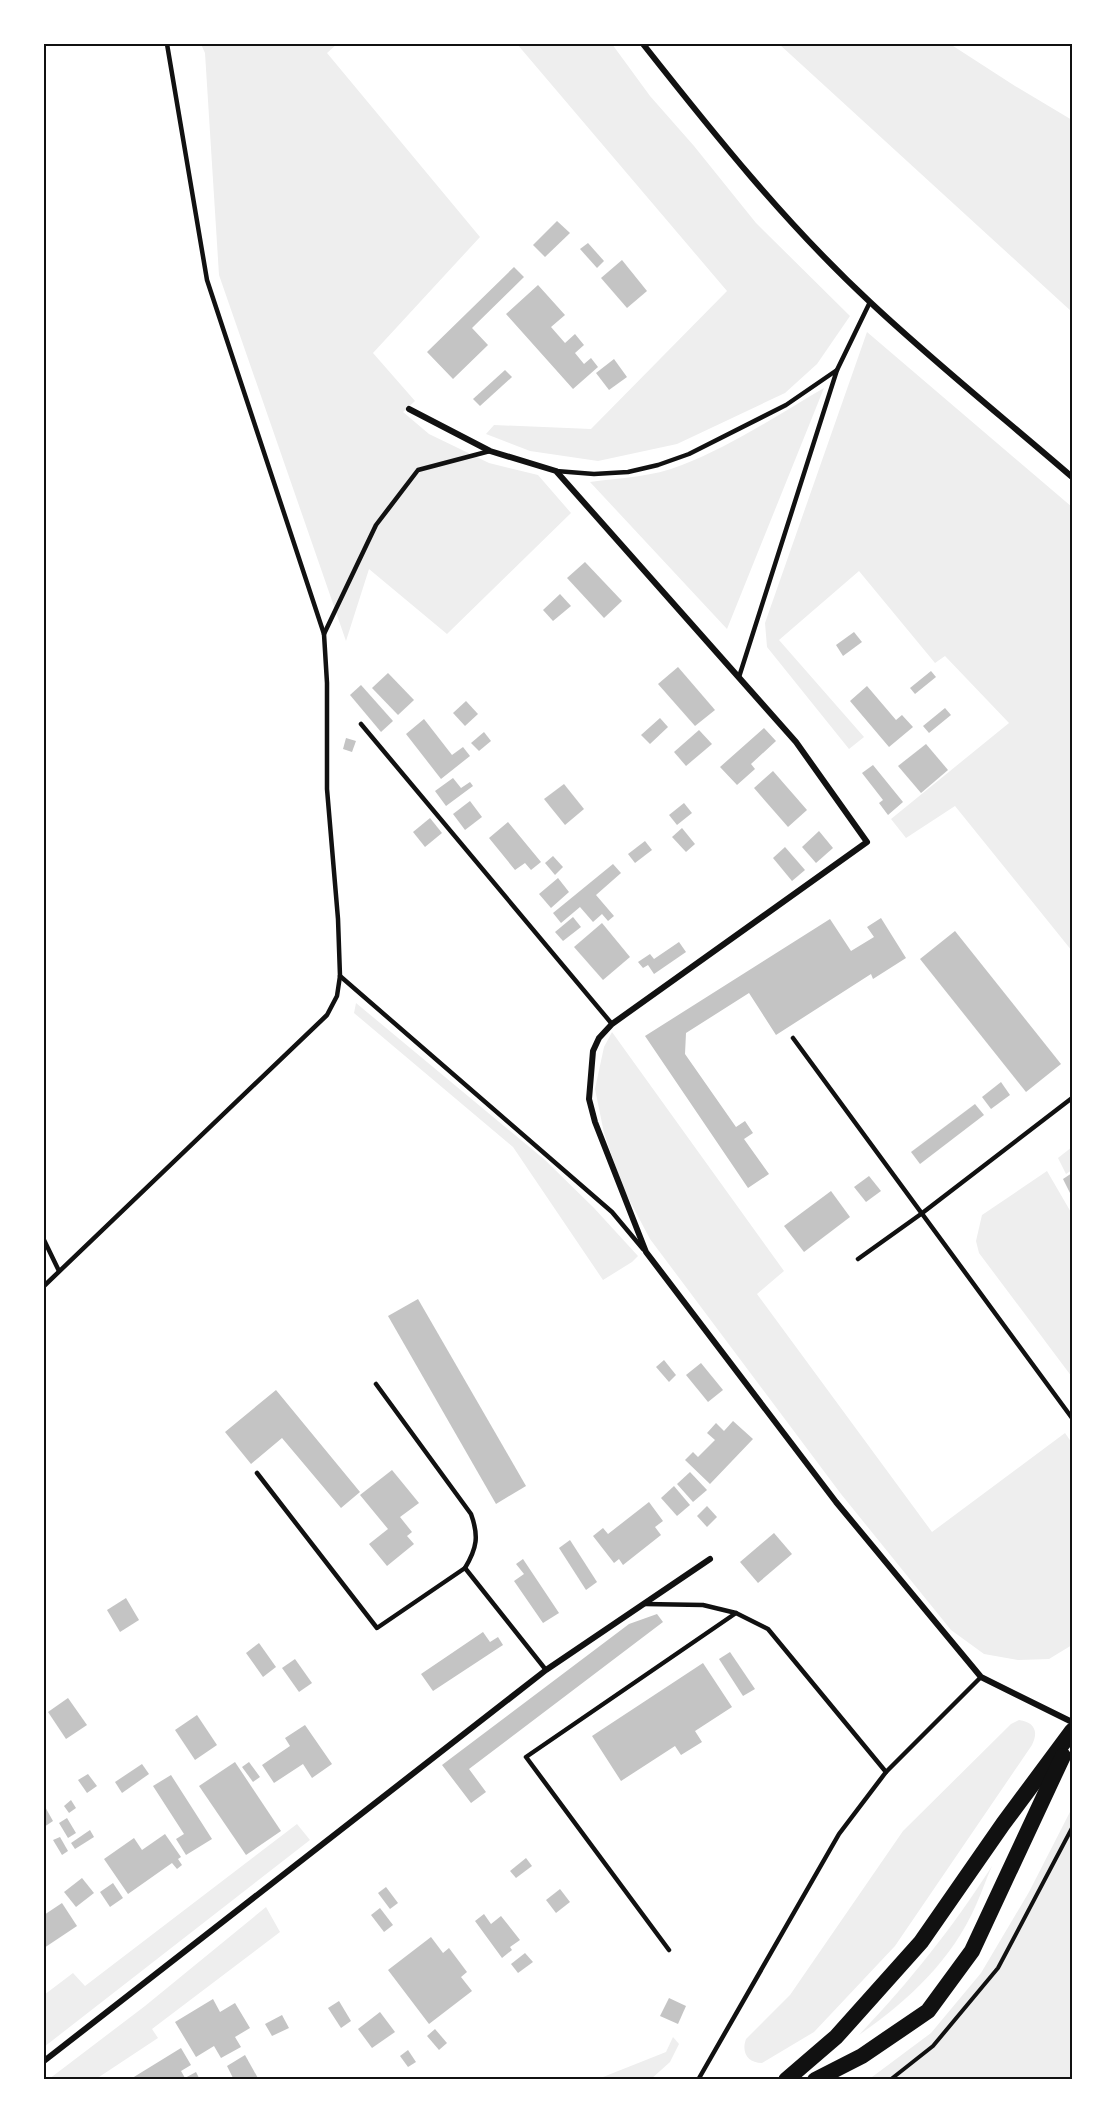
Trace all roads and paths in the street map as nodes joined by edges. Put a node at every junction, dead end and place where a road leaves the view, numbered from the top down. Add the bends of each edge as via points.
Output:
1 (167, 44) edge
2 (643, 44) edge
3 (870, 302) junction
4 (837, 370) junction
5 (409, 409) dead end
6 (490, 451) junction
7 (556, 471) junction
8 (1072, 477) edge
9 (324, 634) junction
10 (739, 677) junction
11 (361, 724) dead end
12 (340, 976) junction
13 (612, 1024) junction
14 (793, 1038) dead end
15 (1072, 1098) edge
16 (921, 1214) junction
17 (44, 1240) edge
18 (646, 1252) junction
19 (858, 1259) dead end
20 (59, 1271) junction
21 (44, 1286) edge
22 (376, 1384) dead end
23 (1072, 1418) edge
24 (257, 1473) dead end
25 (710, 1559) dead end
26 (465, 1568) junction
27 (643, 1604) junction
28 (736, 1613) junction
29 (546, 1670) junction
30 (981, 1677) junction
31 (1072, 1722) edge
32 (1072, 1733) edge
33 (886, 1772) junction
34 (669, 1950) dead end
35 (44, 2061) edge
36 (698, 2079) edge
37 (786, 2079) edge
38 (815, 2079) edge

1 - 9 lane via 207,280
2 - 3 street via 780,210
3 - 4 lane
3 - 8 street
4 - 7 lane via 786,405 689,454 628,472
4 - 10 lane
5 - 6 street
6 - 7 street
6 - 9 lane via 418,470 376,525
7 - 10 street
9 - 12 lane via 327,789
10 - 13 street via 796,742 867,842
11 - 13 lane
12 - 18 lane via 612,1212
12 - 20 lane via 337,996 327,1015
13 - 18 street via 593,1051 589,1099
14 - 16 lane
15 - 16 lane
16 - 19 lane
16 - 23 lane
17 - 20 lane
18 - 30 street via 836,1502
20 - 21 lane
22 - 26 lane via 471,1514 476,1541
24 - 26 lane via 377,1628
25 - 27 street
26 - 29 lane
27 - 28 lane via 703,1605
27 - 29 street
28 - 33 lane via 768,1629
28 - 34 lane via 526,1757
29 - 35 street
30 - 31 street
30 - 33 lane
32 - 37 highway via 921,1941 836,2037
32 - 38 highway via 972,1951 928,2011 862,2056
33 - 36 lane via 839,1834

